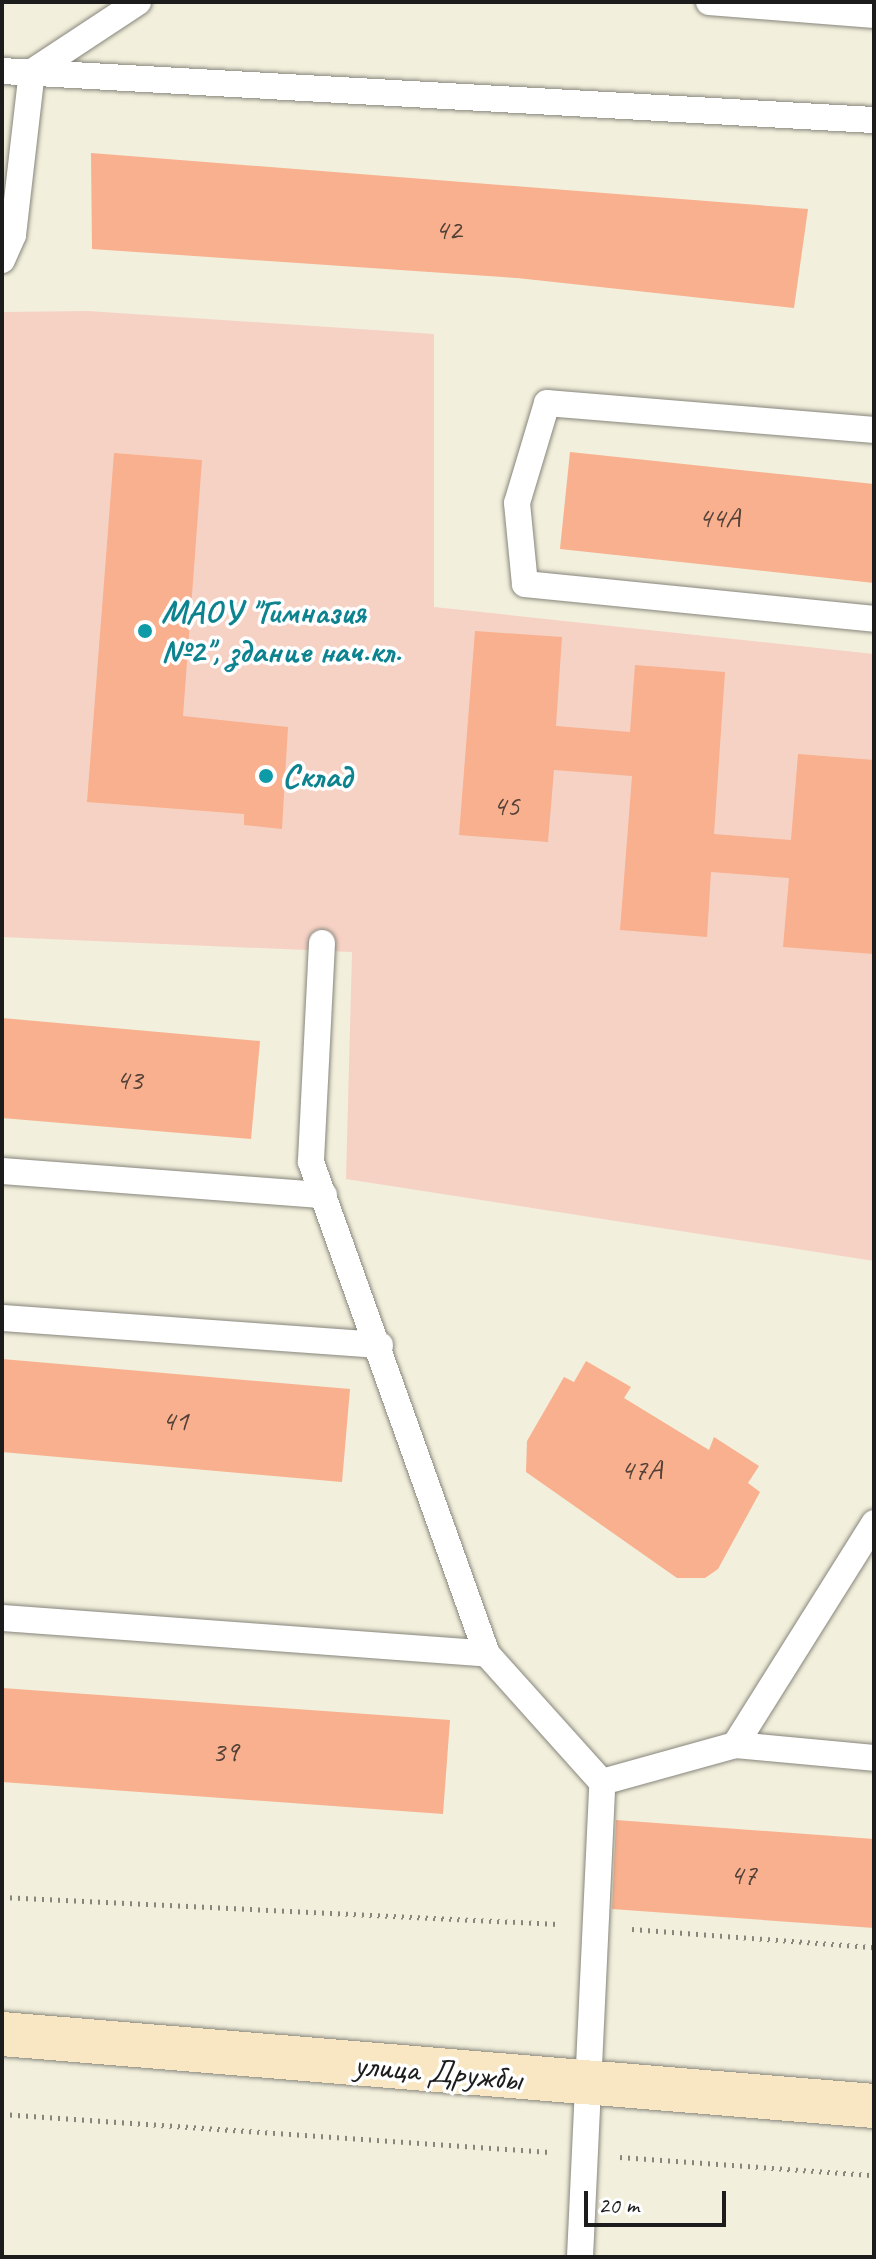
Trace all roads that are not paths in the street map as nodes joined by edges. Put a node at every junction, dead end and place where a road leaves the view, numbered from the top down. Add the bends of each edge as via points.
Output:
1 (138, 2) edge
2 (709, 2) edge
3 (874, 15) edge
4 (2, 71) edge
5 (32, 72) junction
6 (874, 120) edge
7 (2, 260) edge
8 (874, 430) edge
9 (874, 619) edge
10 (322, 943) dead end
11 (2, 1171) edge
12 (324, 1195) junction
13 (2, 1318) edge
14 (380, 1345) junction
15 (874, 1523) edge
16 (2, 1618) edge
17 (487, 1654) junction
18 (735, 1745) junction
19 (874, 1758) edge
20 (602, 1782) junction
21 (2, 2034) edge
22 (583, 2084) junction
23 (874, 2106) edge
24 (580, 2257) edge

1 - 5 lane
2 - 3 lane
4 - 5 lane
5 - 6 lane
5 - 7 lane via 13,235
8 - 9 lane via 547,403 517,503 525,584
10 - 12 lane via 311,1162
11 - 12 lane
12 - 14 lane
13 - 14 lane
14 - 17 lane
15 - 18 lane
16 - 17 lane
17 - 20 lane
18 - 19 lane
18 - 20 lane
20 - 22 lane
21 - 22 main road, улица Дружбы
22 - 23 main road, улица Дружбы
22 - 24 lane

